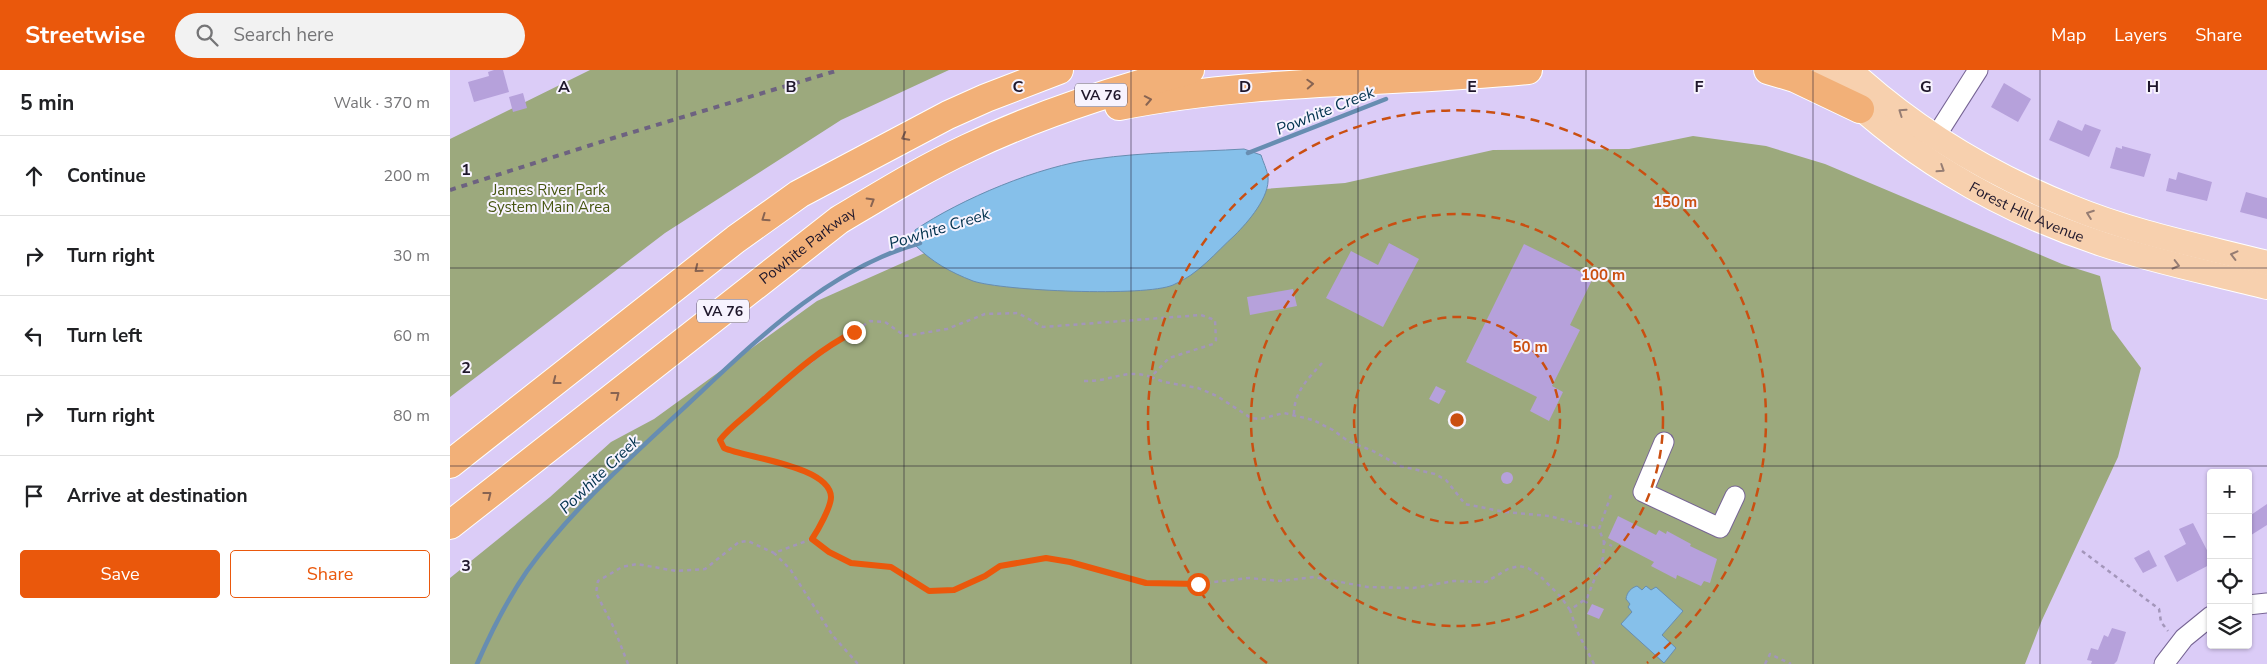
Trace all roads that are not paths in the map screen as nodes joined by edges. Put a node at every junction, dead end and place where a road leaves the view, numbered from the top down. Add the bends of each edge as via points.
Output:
1 (1017, 70) edge
2 (1059, 70) edge
3 (1190, 70) edge
4 (1528, 70) edge
5 (1768, 70) edge
6 (1821, 70) edge
7 (1850, 70) edge
8 (1978, 70) edge
9 (1860, 109) junction
10 (948, 115) junction
11 (1015, 127) junction
12 (1936, 136) junction
13 (2136, 230) junction
14 (2129, 252) junction
15 (2267, 263) edge
16 (2267, 287) edge
17 (1664, 442) dead end
18 (450, 464) edge
19 (1735, 496) dead end
20 (450, 525) edge
21 (2267, 603) edge
22 (2252, 605) edge
23 (2207, 619) edge
24 (2164, 664) edge

1 - 10 highway
2 - 10 highway, VA 76
3 - 11 highway, Powhite Parkway / VA 76 via 1076,103
11 -> 4 highway via 1168,96 1220,90
5 - 9 highway via 1795,78
6 - 9 main road, Forest Hill Avenue
12 -> 7 main road, Forest Hill Avenue
8 - 12 street
9 -> 14 main road, Forest Hill Avenue via 1922,157 1982,192 2072,234
10 -> 18 highway, VA 76 via 799,194 736,239
20 -> 11 highway, Powhite Parkway / VA 76 via 839,220 906,180
13 -> 12 main road, Forest Hill Avenue via 2025,187
13 - 14 street
15 -> 13 main road, Forest Hill Avenue
14 -> 16 main road, Forest Hill Avenue
17 - 19 street via 1643,492 1720,528
21 - 22 street
23 - 24 street via 2184,638

